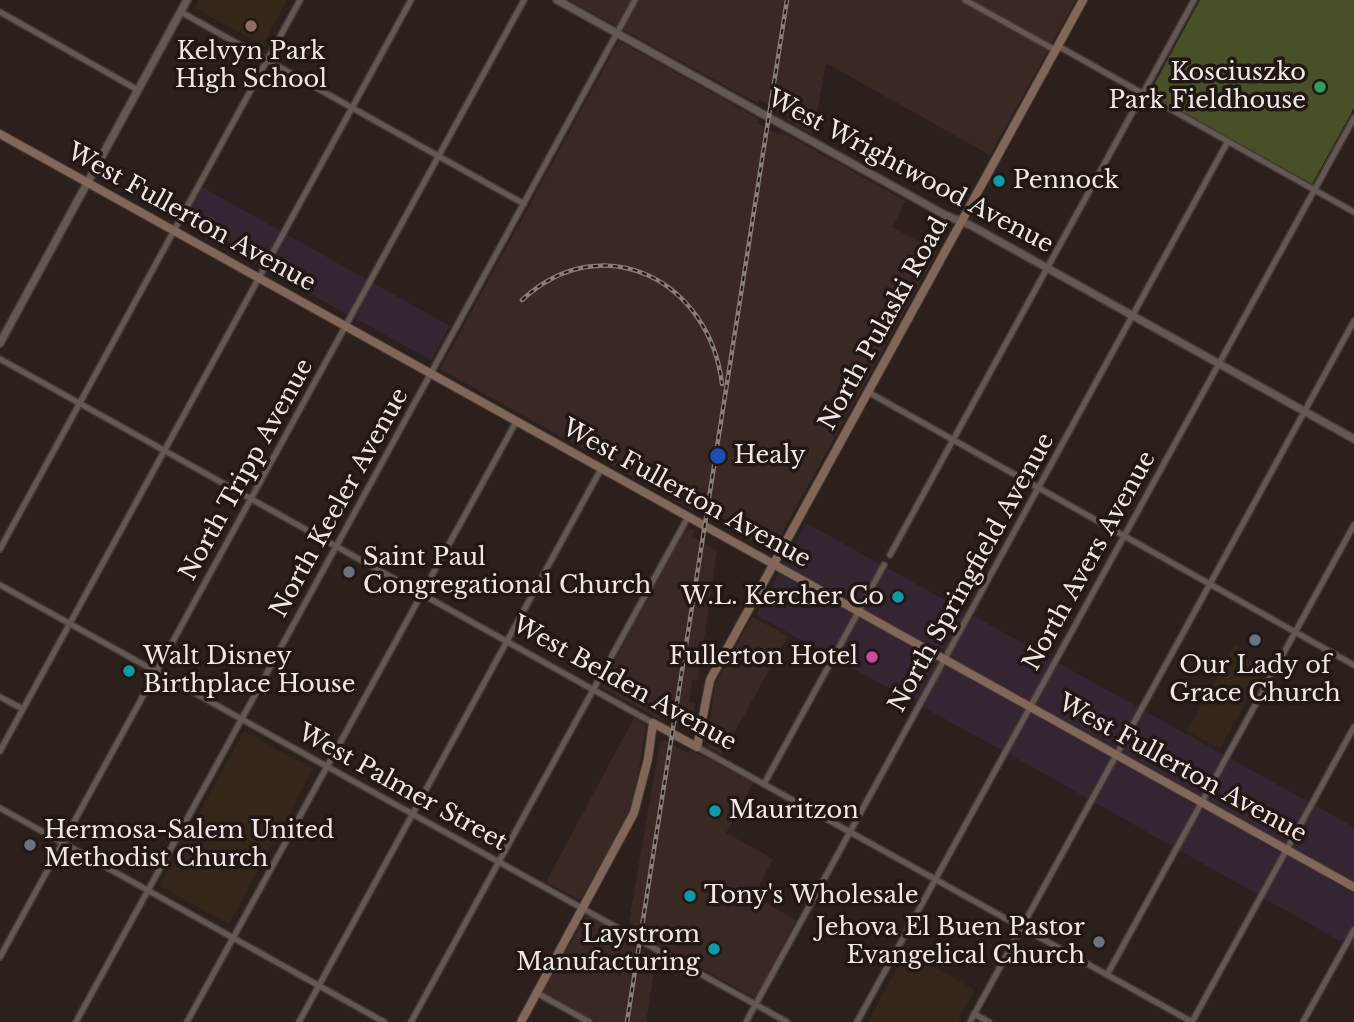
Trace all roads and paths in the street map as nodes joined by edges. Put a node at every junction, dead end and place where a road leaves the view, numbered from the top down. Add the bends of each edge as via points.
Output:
1 (187, 0) edge
2 (300, 0) edge
3 (411, 0) edge
4 (524, 0) edge
5 (556, 0) edge
6 (635, 0) edge
7 (965, 0) edge
8 (1083, 0) edge
9 (1194, 0) edge
10 (0, 12) edge
11 (181, 12) junction
12 (617, 33) junction
13 (1056, 48) junction
14 (267, 60) junction
15 (138, 90) junction
16 (1143, 94) junction
17 (353, 107) junction
18 (1354, 118) edge
19 (1, 137) edge
20 (1228, 141) junction
21 (439, 155) junction
22 (88, 183) junction
23 (1314, 190) junction
24 (524, 204) junction
25 (1354, 212) edge
26 (961, 222) junction
27 (174, 231) junction
28 (1047, 268) junction
29 (259, 279) junction
30 (1133, 316) junction
31 (1354, 321) edge
32 (345, 326) junction
33 (0, 343) edge
34 (0, 359) edge
35 (1219, 364) junction
36 (431, 374) junction
37 (868, 392) junction
38 (79, 404) junction
39 (1304, 412) junction
40 (516, 422) junction
41 (1354, 439) edge
42 (954, 440) junction
43 (165, 451) junction
44 (601, 469) junction
45 (1039, 487) junction
46 (251, 499) junction
47 (688, 517) junction
48 (1354, 525) edge
49 (1125, 535) junction
50 (336, 546) junction
51 (0, 549) edge
52 (890, 555) dead end
53 (774, 565) junction
54 (884, 565) dead end
55 (0, 584) edge
56 (1210, 584) junction
57 (422, 594) junction
58 (859, 612) junction
59 (70, 624) junction
60 (1295, 632) junction
61 (507, 641) junction
62 (944, 660) junction
63 (1354, 665) edge
64 (156, 671) junction
65 (593, 689) junction
66 (0, 697) edge
67 (1030, 707) junction
68 (23, 709) junction
69 (242, 719) junction
70 (653, 723) junction
71 (1354, 727) edge
72 (697, 747) junction
73 (0, 751) edge
74 (1116, 755) junction
75 (327, 766) junction
76 (764, 784) junction
77 (1201, 802) junction
78 (0, 808) edge
79 (413, 814) junction
80 (850, 832) junction
81 (62, 843) junction
82 (1287, 849) junction
83 (499, 862) junction
84 (936, 879) junction
85 (1354, 887) edge
86 (148, 890) junction
87 (583, 908) junction
88 (1021, 927) junction
89 (1354, 930) edge
90 (233, 938) junction
91 (0, 957) edge
92 (1107, 975) junction
93 (319, 985) junction
94 (537, 993) junction
95 (755, 1004) junction
96 (974, 1014) junction
97 (76, 1022) edge
98 (187, 1022) edge
99 (299, 1022) edge
100 (384, 1022) edge
101 (411, 1022) edge
102 (521, 1022) edge
103 (589, 1022) edge
104 (746, 1022) edge
105 (788, 1022) edge
106 (857, 1022) edge
107 (970, 1022) edge
108 (989, 1022) edge
109 (1192, 1022) edge
110 (1303, 1022) edge

1 - 11 street
2 - 14 street
3 - 17 street
4 - 21 street, North Tripp Avenue
5 - 12 street, West Wrightwood Avenue
6 - 12 street, North Keeler Avenue
7 - 13 street
8 - 13 main road, North Pulaski Road
9 - 16 street
10 - 15 street
11 - 14 street
11 - 15 street
12 - 24 street, North Keeler Avenue
12 - 26 street, West Wrightwood Avenue
13 - 16 street
13 - 26 main road, North Pulaski Road
14 - 17 street
14 - 27 street
15 - 22 street
16 - 20 street
16 - 28 street
17 - 21 street
17 - 29 street
18 - 23 street, North Avers Avenue
19 - 22 main road, West Fullerton Avenue
20 - 23 street
20 - 30 street, North Springfield Avenue
21 - 24 street
21 - 32 street, North Tripp Avenue
22 - 27 main road, West Fullerton Avenue
22 - 33 street
23 - 25 street
23 - 35 street, North Avers Avenue
24 - 36 street, North Keeler Avenue
26 - 28 street, West Wrightwood Avenue
26 - 37 main road, North Pulaski Road
27 - 29 main road, West Fullerton Avenue
27 - 38 street
28 - 30 street, West Wrightwood Avenue
28 - 42 street
29 - 32 main road, West Fullerton Avenue
29 - 43 street
30 - 35 street, West Wrightwood Avenue
30 - 45 street, North Springfield Avenue
31 - 39 street
32 - 36 main road, West Fullerton Avenue
32 - 46 street, North Tripp Avenue
34 - 38 street, West Belden Avenue
35 - 39 street, West Wrightwood Avenue
35 - 49 street, North Avers Avenue
36 - 40 main road, West Fullerton Avenue
36 - 50 street, North Keeler Avenue
37 - 42 street
37 - 53 main road, North Pulaski Road
38 - 43 street, West Belden Avenue
38 - 51 street
39 - 41 street, West Wrightwood Avenue
39 - 56 street
40 - 44 main road, West Fullerton Avenue
40 - 57 street
42 - 45 street
42 - 52 street
43 - 46 street, West Belden Avenue
43 - 59 street
44 - 47 main road, West Fullerton Avenue
44 - 61 street
45 - 49 street
45 - 62 street, North Springfield Avenue
46 - 50 street, West Belden Avenue
46 - 64 street, North Tripp Avenue
47 - 53 main road, West Fullerton Avenue
47 - 65 street
48 - 60 street
49 - 56 street
49 - 67 street, North Avers Avenue
50 - 57 street, West Belden Avenue
50 - 69 street, North Keeler Avenue
53 - 58 main road, West Fullerton Avenue
53 - 72 main road, North Pulaski Road via 710,680
54 - 58 street
55 - 59 street, West Palmer Street
56 - 60 street
56 - 74 street
57 - 61 street, West Belden Avenue
57 - 75 street
58 - 62 main road, West Fullerton Avenue
58 - 76 street
59 - 64 street, West Palmer Street
59 - 68 street
60 - 63 street
60 - 77 street
61 - 65 street, West Belden Avenue
61 - 79 street
62 - 67 main road, West Fullerton Avenue
62 - 80 street, North Springfield Avenue
64 - 69 street, West Palmer Street
64 - 81 street, North Tripp Avenue
65 - 70 street, West Belden Avenue
65 - 83 street
66 - 68 street
67 - 74 main road, West Fullerton Avenue
67 - 84 street, North Avers Avenue
68 - 73 street
69 - 75 street, West Palmer Street
69 - 86 street, North Keeler Avenue
70 - 72 main road, West Belden Avenue
70 - 87 main road via 634,813
71 - 82 street
72 - 76 street, West Belden Avenue
74 - 77 main road, West Fullerton Avenue
74 - 88 street
75 - 79 street, West Palmer Street
75 - 90 street
76 - 80 street, West Belden Avenue
77 - 82 main road, West Fullerton Avenue
77 - 92 street
78 - 81 street
79 - 83 street, West Palmer Street
79 - 93 street
80 - 84 street, West Belden Avenue
80 - 95 street, North Springfield Avenue
81 - 86 street
81 - 91 street, North Tripp Avenue
82 - 85 main road, West Fullerton Avenue
82 - 109 street
83 - 87 street, West Palmer Street
83 - 101 street
84 - 88 street, West Belden Avenue
84 - 106 street, North Avers Avenue
86 - 90 street
86 - 97 street, North Keeler Avenue
87 - 94 main road
87 - 95 street, West Palmer Street
88 - 92 street, West Belden Avenue
88 - 96 street
89 - 110 street
90 - 93 street
90 - 98 street
92 - 109 street, West Belden Avenue
93 - 99 street
93 - 100 street
94 - 102 main road
94 - 103 street
95 - 104 street, North Springfield Avenue
95 - 105 street, West Palmer Street
96 - 107 street
96 - 108 street

